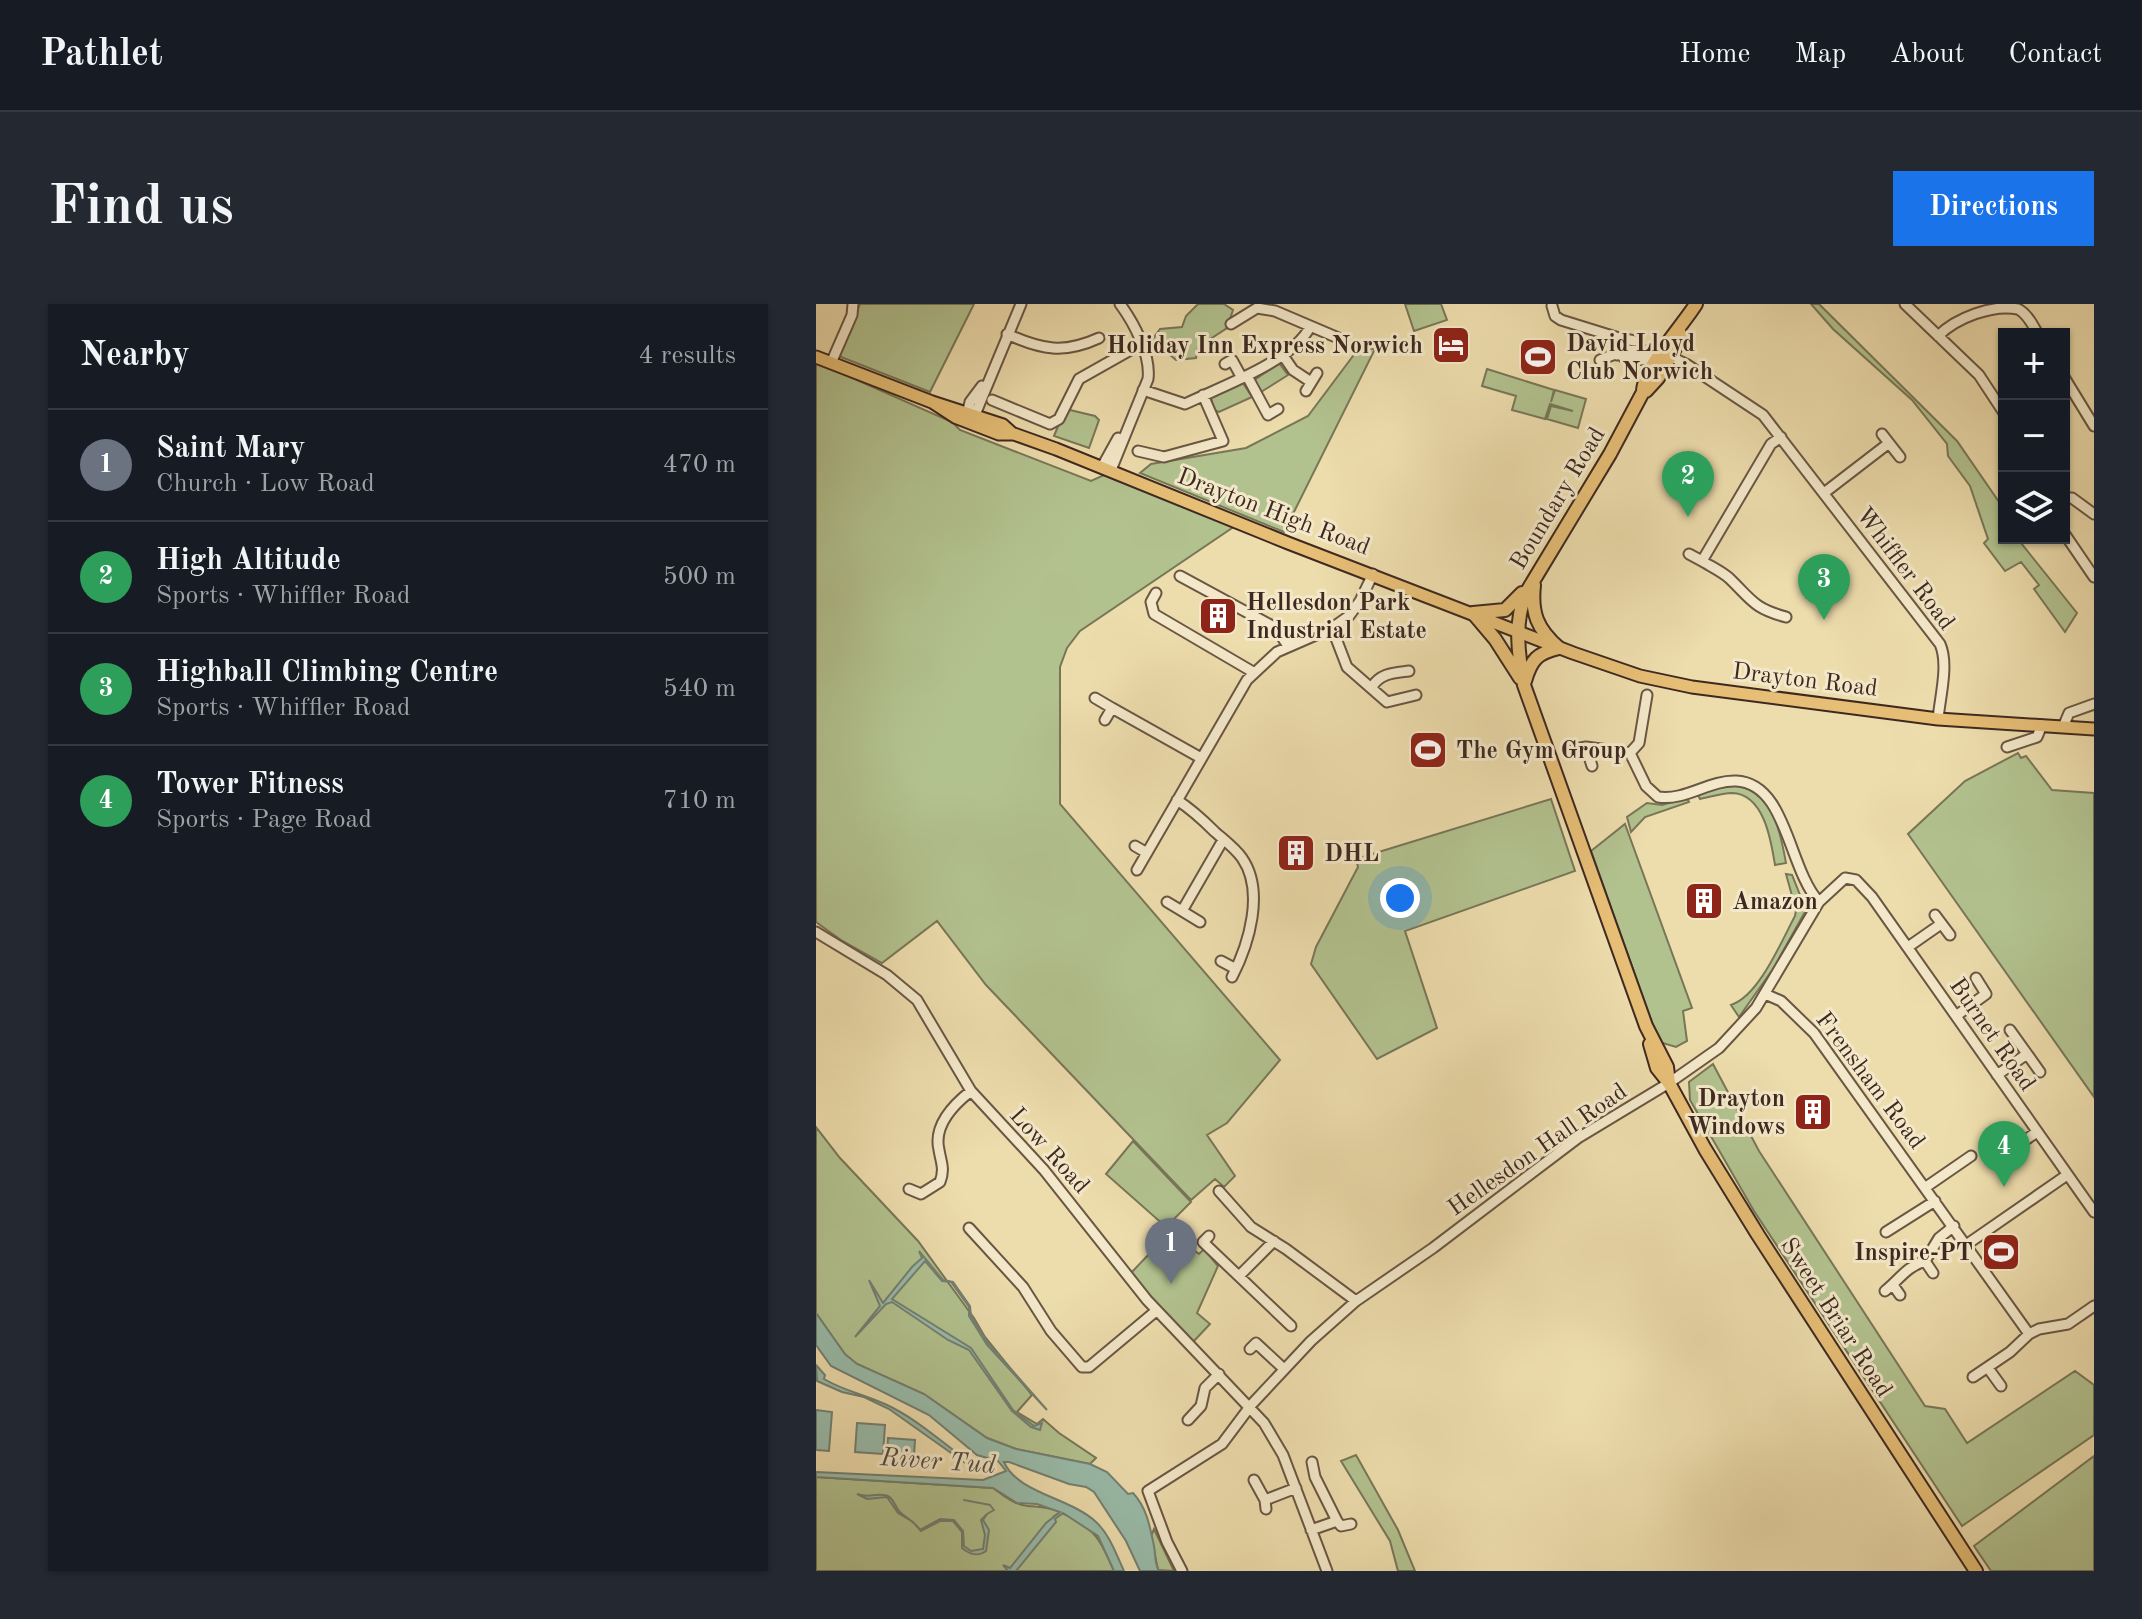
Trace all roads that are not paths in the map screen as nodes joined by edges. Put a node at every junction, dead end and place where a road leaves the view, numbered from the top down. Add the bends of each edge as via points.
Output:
1 (853, 304) edge
2 (1021, 304) edge
3 (1120, 304) edge
4 (1696, 304) edge
5 (1905, 304) edge
6 (1552, 306) dead end
7 (1231, 324) dead end
8 (1310, 327) junction
9 (2034, 328) edge
10 (1007, 334) junction
11 (1938, 336) junction
12 (1099, 338) dead end
13 (1619, 338) junction
14 (1343, 340) dead end
15 (1635, 341) dead end
16 (1141, 344) junction
17 (1282, 354) junction
18 (1618, 354) junction
19 (816, 357) edge
20 (1664, 358) junction
21 (1600, 360) dead end
22 (831, 363) junction
23 (1225, 364) dead end
24 (1245, 377) junction
25 (1311, 382) dead end
26 (2070, 387) edge
27 (1143, 390) junction
28 (1203, 395) junction
29 (992, 400) dead end
30 (1998, 404) edge
31 (1278, 409) dead end
32 (1268, 415) junction
33 (969, 416) junction
34 (1258, 421) dead end
35 (2094, 426) edge
36 (1882, 434) dead end
37 (1781, 437) junction
38 (1889, 443) junction
39 (1138, 451) dead end
40 (1900, 457) dead end
41 (1106, 468) junction
42 (1824, 493) junction
43 (2070, 498) edge
44 (2094, 514) edge
45 (2070, 542) edge
46 (1689, 554) dead end
47 (1702, 561) junction
48 (1373, 574) junction
49 (1180, 576) dead end
50 (2094, 577) edge
51 (1534, 578) junction
52 (1156, 593) dead end
53 (1473, 613) junction
54 (1786, 617) dead end
55 (1332, 628) junction
56 (1518, 630) junction
57 (1288, 646) junction
58 (1559, 648) junction
59 (1409, 671) dead end
60 (1253, 672) junction
61 (1524, 685) junction
62 (1372, 687) junction
63 (1416, 695) dead end
64 (1647, 695) dead end
65 (1095, 698) dead end
66 (2094, 704) edge
67 (1112, 708) junction
68 (1938, 719) junction
69 (1105, 720) dead end
70 (2042, 725) junction
71 (2063, 727) junction
72 (2094, 729) edge
73 (1586, 747) junction
74 (2007, 747) dead end
75 (1575, 749) dead end
76 (1630, 753) junction
77 (1201, 758) junction
78 (1592, 766) dead end
79 (1177, 800) junction
80 (1223, 840) junction
81 (1135, 846) dead end
82 (1147, 853) junction
83 (1137, 870) dead end
84 (1856, 880) joint
85 (1167, 902) dead end
86 (1819, 902) junction
87 (1182, 911) junction
88 (1200, 922) dead end
89 (816, 932) edge
90 (1950, 935) dead end
91 (1908, 947) junction
92 (1221, 961) dead end
93 (1976, 978) dead end
94 (1765, 994) junction
95 (1956, 1016) junction
96 (2010, 1030) dead end
97 (2027, 1054) junction
98 (2040, 1072) dead end
99 (1997, 1075) junction
100 (1669, 1083) junction
101 (971, 1091) junction
102 (2037, 1132) junction
103 (2005, 1154) dead end
104 (1971, 1156) dead end
105 (2067, 1175) junction
106 (1926, 1187) junction
107 (909, 1189) dead end
108 (1219, 1191) dead end
109 (1935, 1201) junction
110 (2094, 1212) edge
111 (1954, 1226) junction
112 (969, 1228) dead end
113 (1886, 1232) dead end
114 (1274, 1241) junction
115 (1204, 1242) dead end
116 (1966, 1245) junction
117 (1925, 1261) junction
118 (1933, 1273) dead end
119 (1239, 1276) junction
120 (1900, 1295) dead end
121 (1356, 1301) junction
122 (2094, 1306) edge
123 (1156, 1311) junction
124 (1291, 1326) dead end
125 (2029, 1334) junction
126 (1250, 1349) dead end
127 (1988, 1368) junction
128 (1284, 1369) junction
129 (1219, 1374) junction
130 (1973, 1377) dead end
131 (2001, 1386) dead end
132 (1250, 1406) junction
133 (1188, 1420) dead end
134 (1311, 1468) dead end
135 (1254, 1480) dead end
136 (1296, 1488) junction
137 (1311, 1530) junction
138 (1182, 1571) edge
139 (1327, 1571) edge
140 (1976, 1571) edge

1 - 22 street
2 - 10 street
3 - 16 street
4 - 20 highway, Boundary Road
5 - 11 street
6 - 13 street via 1561,320
7 - 8 street via 1257,308
8 - 14 street
8 - 17 street via 1300,344
9 - 11 street via 2025,314 2004,306 1968,315
10 - 12 street via 1029,344 1061,348 1077,348
10 - 33 street
11 - 30 street via 1979,375
13 - 15 street
13 - 18 street
16 - 27 street via 1149,368
16 - 29 street via 1079,379 1059,419 1050,424
17 - 24 street
17 - 25 street
18 - 20 street
18 - 21 street
19 - 22 main road, Drayton High Road
20 - 37 street, Whiffler Road via 1751,406
20 - 51 highway, Boundary Road via 1643,385 1610,454
22 - 33 main road, Drayton High Road
23 - 24 street via 1232,360
24 - 28 street
24 - 32 street
26 - 35 street
27 - 28 street via 1185,404
27 - 41 street
28 - 39 street via 1223,441 1148,459
31 - 32 street
32 - 34 street
33 - 41 main road, Drayton High Road
36 - 38 street
37 - 42 street, Whiffler Road
37 - 47 street via 1771,444
38 - 40 street
38 - 42 street, Whiffler Road
41 - 48 main road, Drayton High Road
42 - 68 street, Whiffler Road via 1944,651
43 - 44 street
45 - 50 street
46 - 47 street
47 - 54 street via 1748,600
48 - 53 main road, Drayton High Road
48 - 55 street via 1355,609
49 - 57 street via 1276,628
51 - 53 highway via 1505,610
51 - 56 highway, Boundary Road via 1522,603
51 - 58 highway via 1533,613 1545,636
52 - 60 street via 1151,602 1154,614
53 - 56 main road, Drayton High Road
53 - 61 highway
55 - 57 street
55 - 62 street via 1347,667
56 - 58 main road, Drayton Road
56 - 61 highway, Sweet Briar Road
57 - 60 street
58 - 61 highway via 1536,656
58 - 68 main road, Drayton Road via 1640,676 1692,687
59 - 62 street via 1385,675
60 - 77 street
61 - 100 highway, Sweet Briar Road via 1657,1068
62 - 63 street via 1387,702
64 - 76 street via 1639,743
65 - 67 street
66 - 71 street via 2069,713
67 - 69 street
67 - 77 street
68 - 70 main road, Drayton Road
70 - 71 main road, Drayton Road
70 - 74 street via 2037,737
71 - 72 main road, Drayton Road
73 - 75 street
73 - 76 street
73 - 78 street
76 - 86 street via 1646,786 1658,797 1676,798 1727,781 1764,791
77 - 79 street
79 - 80 street
79 - 82 street
80 - 87 street
80 - 92 street via 1246,866 1254,899 1244,953 1234,973
81 - 82 street
82 - 83 street
84 - 86 street, Hellesdon Hall Road via 1845,878
84 - 91 street, Burnet Road
85 - 87 street
86 - 94 street, Hellesdon Hall Road
87 - 88 street
89 - 101 street, Low Road via 917,1000
90 - 91 street via 1938,919
91 - 95 street, Burnet Road
93 - 95 street via 1990,991
94 - 100 street, Hellesdon Hall Road via 1729,1039
94 - 106 street, Frensham Road via 1781,1001 1814,1033
95 - 99 street, Burnet Road
96 - 97 street
97 - 98 street
97 - 99 street
99 - 102 street, Burnet Road
100 - 121 street, Hellesdon Hall Road via 1578,1138
100 - 140 highway, Sweet Briar Road via 1758,1235
101 - 107 street via 940,1126 940,1182 921,1194
101 - 123 street, Low Road via 1044,1170
102 - 103 street
102 - 105 street, Burnet Road
104 - 106 street
105 - 110 street, Burnet Road
105 - 116 street
106 - 109 street, Frensham Road
108 - 114 street via 1251,1227
109 - 111 street, Frensham Road
109 - 113 street
111 - 116 street, Frensham Road
111 - 117 street
112 - 123 street via 1023,1287 1082,1367 1089,1367
114 - 119 street
114 - 121 street
115 - 119 street
116 - 125 street, Frensham Road
117 - 118 street
117 - 120 street via 1907,1268 1889,1288
119 - 124 street
121 - 128 street, Hellesdon Hall Road
122 - 125 street via 2068,1324
123 - 129 street, Low Road
125 - 127 street
126 - 128 street via 1256,1343
127 - 130 street
127 - 131 street
128 - 132 street, Hellesdon Hall Road
129 - 132 street, Low Road
129 - 133 street via 1198,1395 1201,1406
132 - 136 street, Low Road via 1278,1443
132 - 138 street, Hellesdon Hall Road via 1222,1444 1148,1491
134 - 137 street via 1343,1526
135 - 136 street via 1265,1504
136 - 137 street, Low Road
137 - 139 street, Low Road

